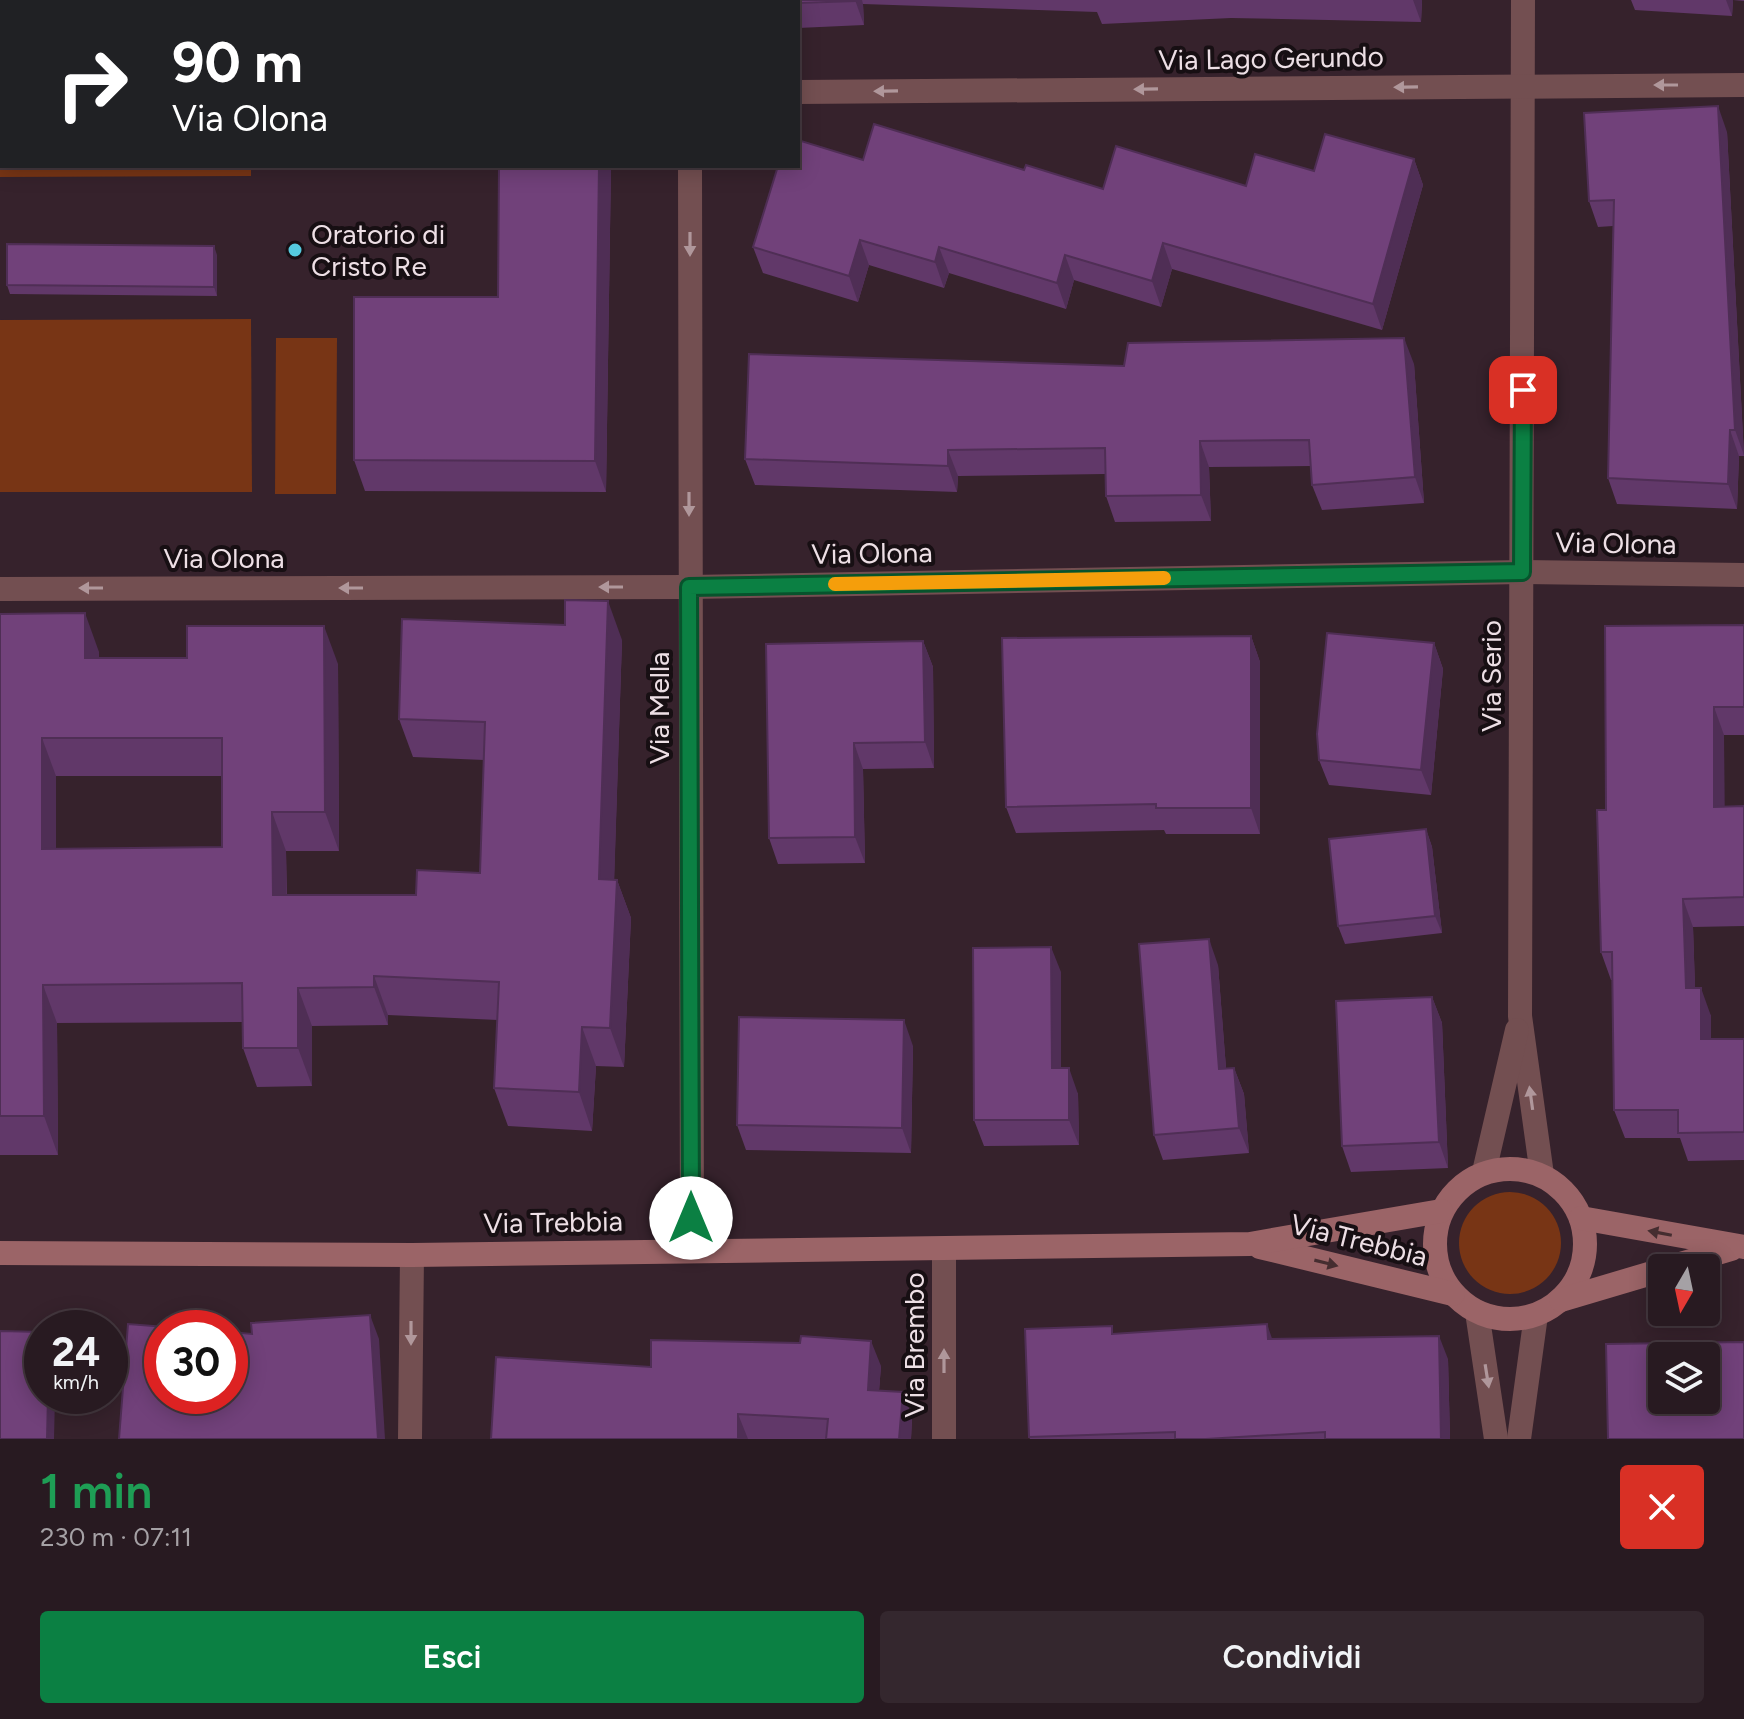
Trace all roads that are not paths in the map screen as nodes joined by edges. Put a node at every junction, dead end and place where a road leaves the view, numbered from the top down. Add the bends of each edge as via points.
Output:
1 (1523, 0) edge
2 (1744, 85) edge
3 (1524, 86) junction
4 (800, 92) edge
5 (690, 168) edge
6 (1522, 572) junction
7 (1744, 575) edge
8 (689, 587) junction
9 (0, 589) edge
10 (1520, 1016) junction
11 (1484, 1172) junction
12 (1542, 1175) junction
13 (1441, 1211) junction
14 (1581, 1218) junction
15 (1250, 1244) junction
16 (1740, 1247) edge
17 (692, 1250) junction
18 (944, 1251) junction
19 (0, 1253) edge
20 (1716, 1254) edge
21 (412, 1255) junction
22 (1648, 1274) edge
23 (1453, 1294) junction
24 (1561, 1300) junction
25 (1477, 1312) junction
26 (1536, 1315) junction
27 (410, 1439) edge
28 (944, 1439) edge
29 (1496, 1439) edge
30 (1519, 1439) edge

1 - 3 street, Via Serio
2 -> 3 street, Via Lago Gerundo
3 -> 4 street, Via Lago Gerundo
3 - 6 street, Via Serio
5 -> 8 street, Via Mella
6 - 7 street, Via Olona
6 - 8 street, Via Olona
6 - 10 street, Via Serio
8 -> 9 street, Via Olona
8 - 17 street, Via Mella
10 - 11 street, Via Serio
12 -> 10 street, Via Serio
11 - 12 street via 1523,1169
11 - 13 street via 1452,1195
12 - 14 street via 1559,1185
13 - 15 street, Via Trebbia
13 - 23 street via 1435,1254
16 -> 14 street
14 - 24 street via 1584,1261
15 - 18 street, Via Trebbia
15 -> 23 street, Via Trebbia
16 - 20 street
17 - 18 street, Via Trebbia
17 - 21 street, Via Trebbia
28 -> 18 street, Via Brembo
19 - 21 street, Via Trebbia
21 -> 27 street
22 - 24 street
23 - 25 street
24 - 26 street
25 - 26 street via 1496,1318
25 -> 29 street
26 - 30 street

